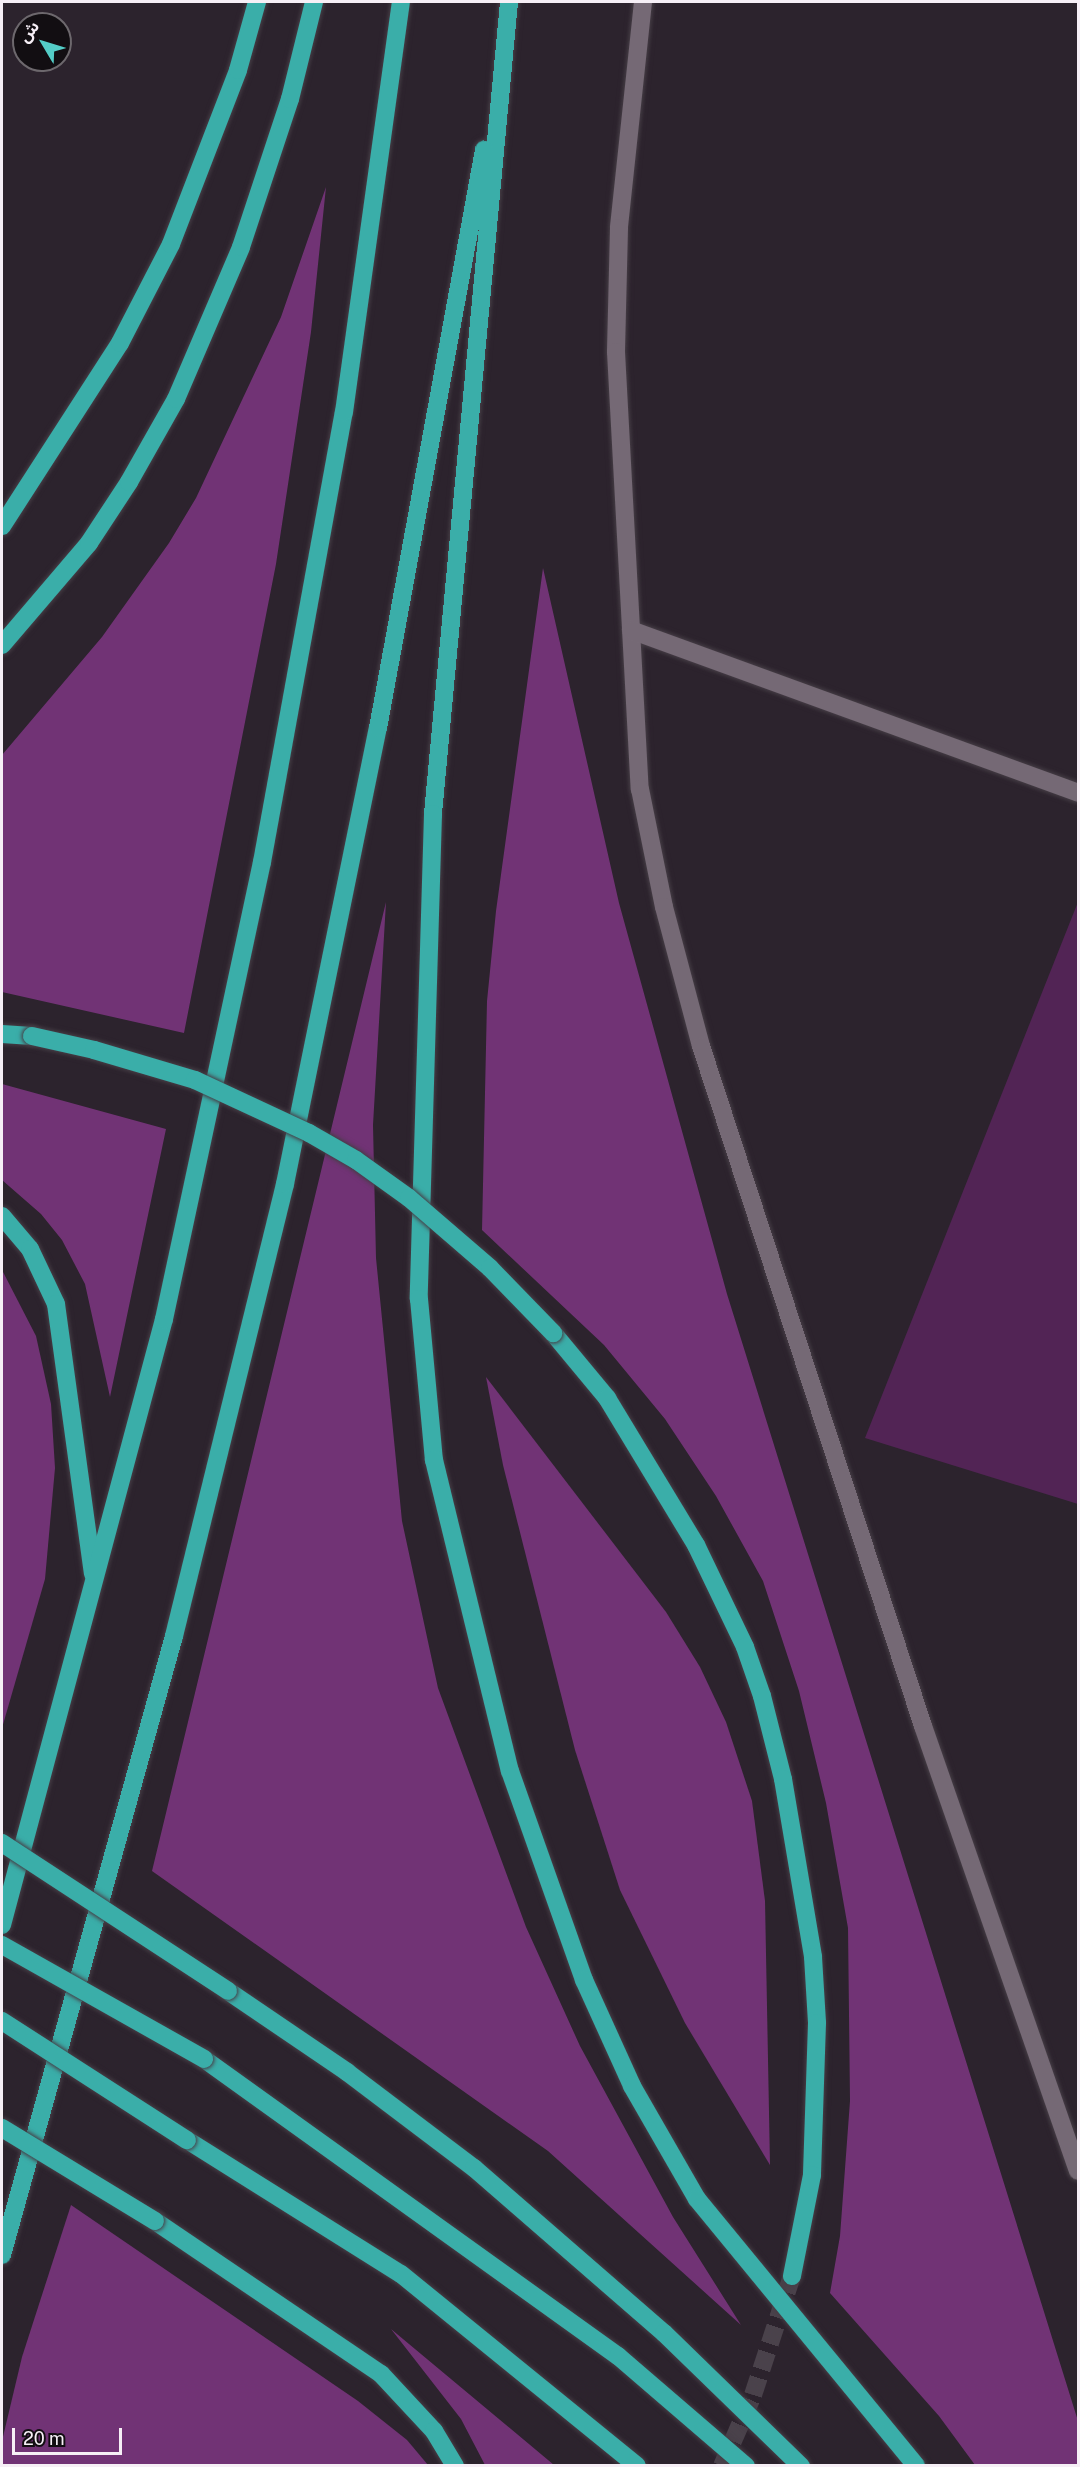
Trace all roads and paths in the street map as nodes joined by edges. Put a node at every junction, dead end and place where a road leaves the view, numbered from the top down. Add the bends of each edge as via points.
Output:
1 (257, 2) edge
2 (314, 2) edge
3 (401, 2) edge
4 (508, 2) edge
5 (643, 2) edge
6 (2, 526) edge
7 (632, 630) junction
8 (2, 645) edge
9 (1078, 793) edge
10 (2, 1034) edge
11 (2, 1216) edge
12 (94, 1582) junction
13 (2, 1843) edge
14 (2, 1925) edge
15 (2, 1945) edge
16 (2, 2021) edge
17 (2, 2127) edge
18 (1078, 2171) edge
19 (2, 2255) edge
20 (792, 2276) tunnel mouth
21 (455, 2466) edge
22 (637, 2466) edge
23 (746, 2466) edge
24 (801, 2466) edge
25 (916, 2466) edge

1 - 6 highway via 238,70 171,244 120,343
2 - 8 highway via 290,99 241,247 176,399 129,482 88,543
3 - 12 highway via 344,412 262,862 164,1319
4 - 19 highway via 378,728 285,1184 174,1636
4 - 25 highway via 434,814 419,1299 434,1460 510,1771 584,1980 632,2086 697,2199
5 - 7 street via 620,228 616,352
7 - 9 street
7 - 18 street via 640,789 664,907 701,1046 923,1726
10 - 20 highway, bridge via 32,1036 195,1080 226,1091 318,1138 409,1198 490,1268 553,1333 607,1398 696,1545 745,1647 783,1779 813,1957 817,2023 812,2175
11 - 12 highway via 30,1249 56,1304
12 - 14 highway
13 - 24 highway, bridge via 347,2072 474,2168 664,2333
15 - 23 highway, bridge via 204,2059 618,2356
16 - 22 highway, bridge via 401,2274
17 - 21 highway, bridge via 155,2221 381,2374 434,2431

